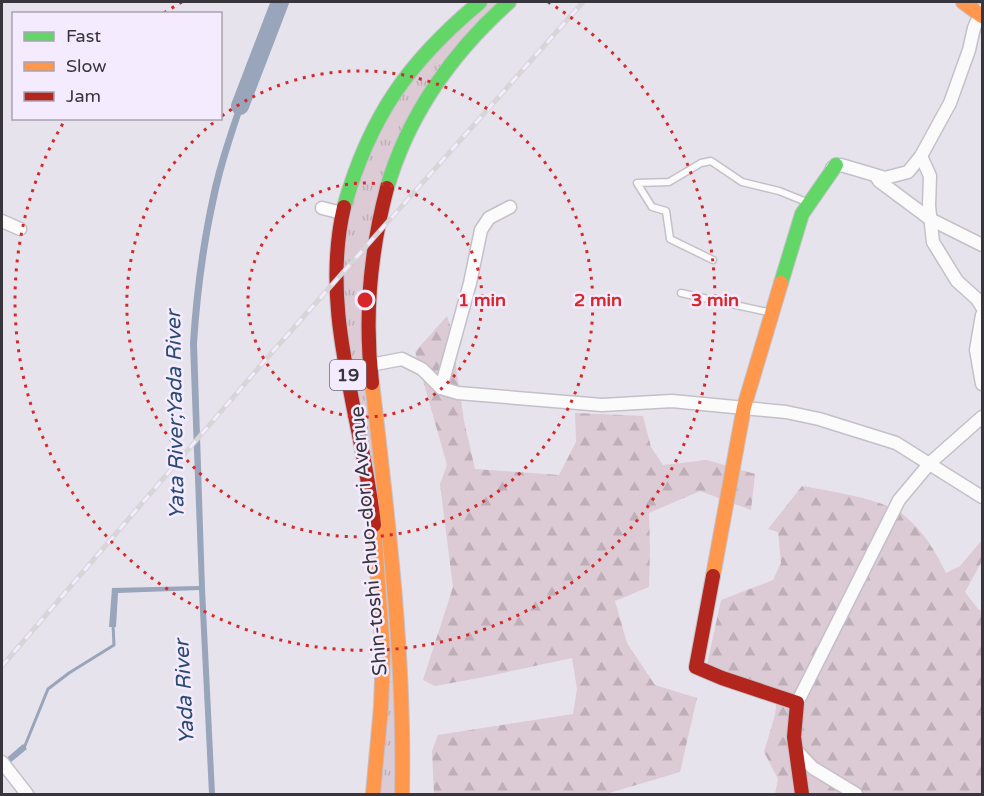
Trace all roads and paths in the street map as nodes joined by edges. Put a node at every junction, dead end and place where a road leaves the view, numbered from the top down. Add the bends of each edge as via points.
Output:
1 (480, 2) edge
2 (509, 2) edge
3 (963, 2) edge
4 (982, 13) edge
5 (921, 156) junction
6 (834, 166) joint
7 (876, 175) junction
8 (810, 203) junction
9 (510, 207) dead end
10 (322, 208) dead end
11 (342, 213) junction
12 (930, 219) junction
13 (2, 221) edge
14 (20, 230) dead end
15 (982, 245) edge
16 (713, 260) dead end
17 (681, 293) dead end
18 (982, 307) edge
19 (772, 313) junction
20 (982, 315) edge
21 (370, 365) junction
22 (982, 384) edge
23 (441, 388) junction
24 (744, 407) junction
25 (982, 417) edge
26 (930, 463) junction
27 (982, 497) edge
28 (797, 703) junction
29 (796, 750) junction
30 (4, 770) edge
31 (27, 795) edge
32 (373, 795) edge
33 (402, 795) edge
34 (802, 795) edge
35 (856, 795) edge

1 - 11 main road, Shin-toshi chuo-dori Avenue / 19 via 441,34 388,99 356,164
2 - 21 main road, Shin-toshi chuo-dori Avenue / 19 via 471,37 440,78 396,160 371,256
3 - 4 main road
4 - 5 street via 950,103
5 - 7 street via 908,172 885,178
5 - 12 street via 930,176
6 - 7 street
6 - 8 main road
7 - 12 street
8 - 16 lane via 742,182 711,161 669,182 637,183 652,207 666,211 670,239
8 - 19 main road via 802,214
9 - 23 street via 489,218 481,230
10 - 11 street
11 - 32 main road, Shin-toshi chuo-dori Avenue / 19 via 336,294 370,495 382,618 382,700
12 - 15 street
12 - 18 street via 933,242 957,281
13 - 14 street
17 - 19 lane
19 - 24 main road
20 - 22 street via 976,350
21 - 23 street via 402,359 422,369
21 - 33 main road, Shin-toshi chuo-dori Avenue / 19 via 393,579 402,704
23 - 24 street via 458,393 602,405 672,401
24 - 26 street via 819,419 896,443
24 - 28 main road via 696,667
25 - 26 street
26 - 27 street
26 - 28 street via 899,500
28 - 29 main road via 793,721
29 - 34 main road
29 - 35 street via 813,768
30 - 31 street

